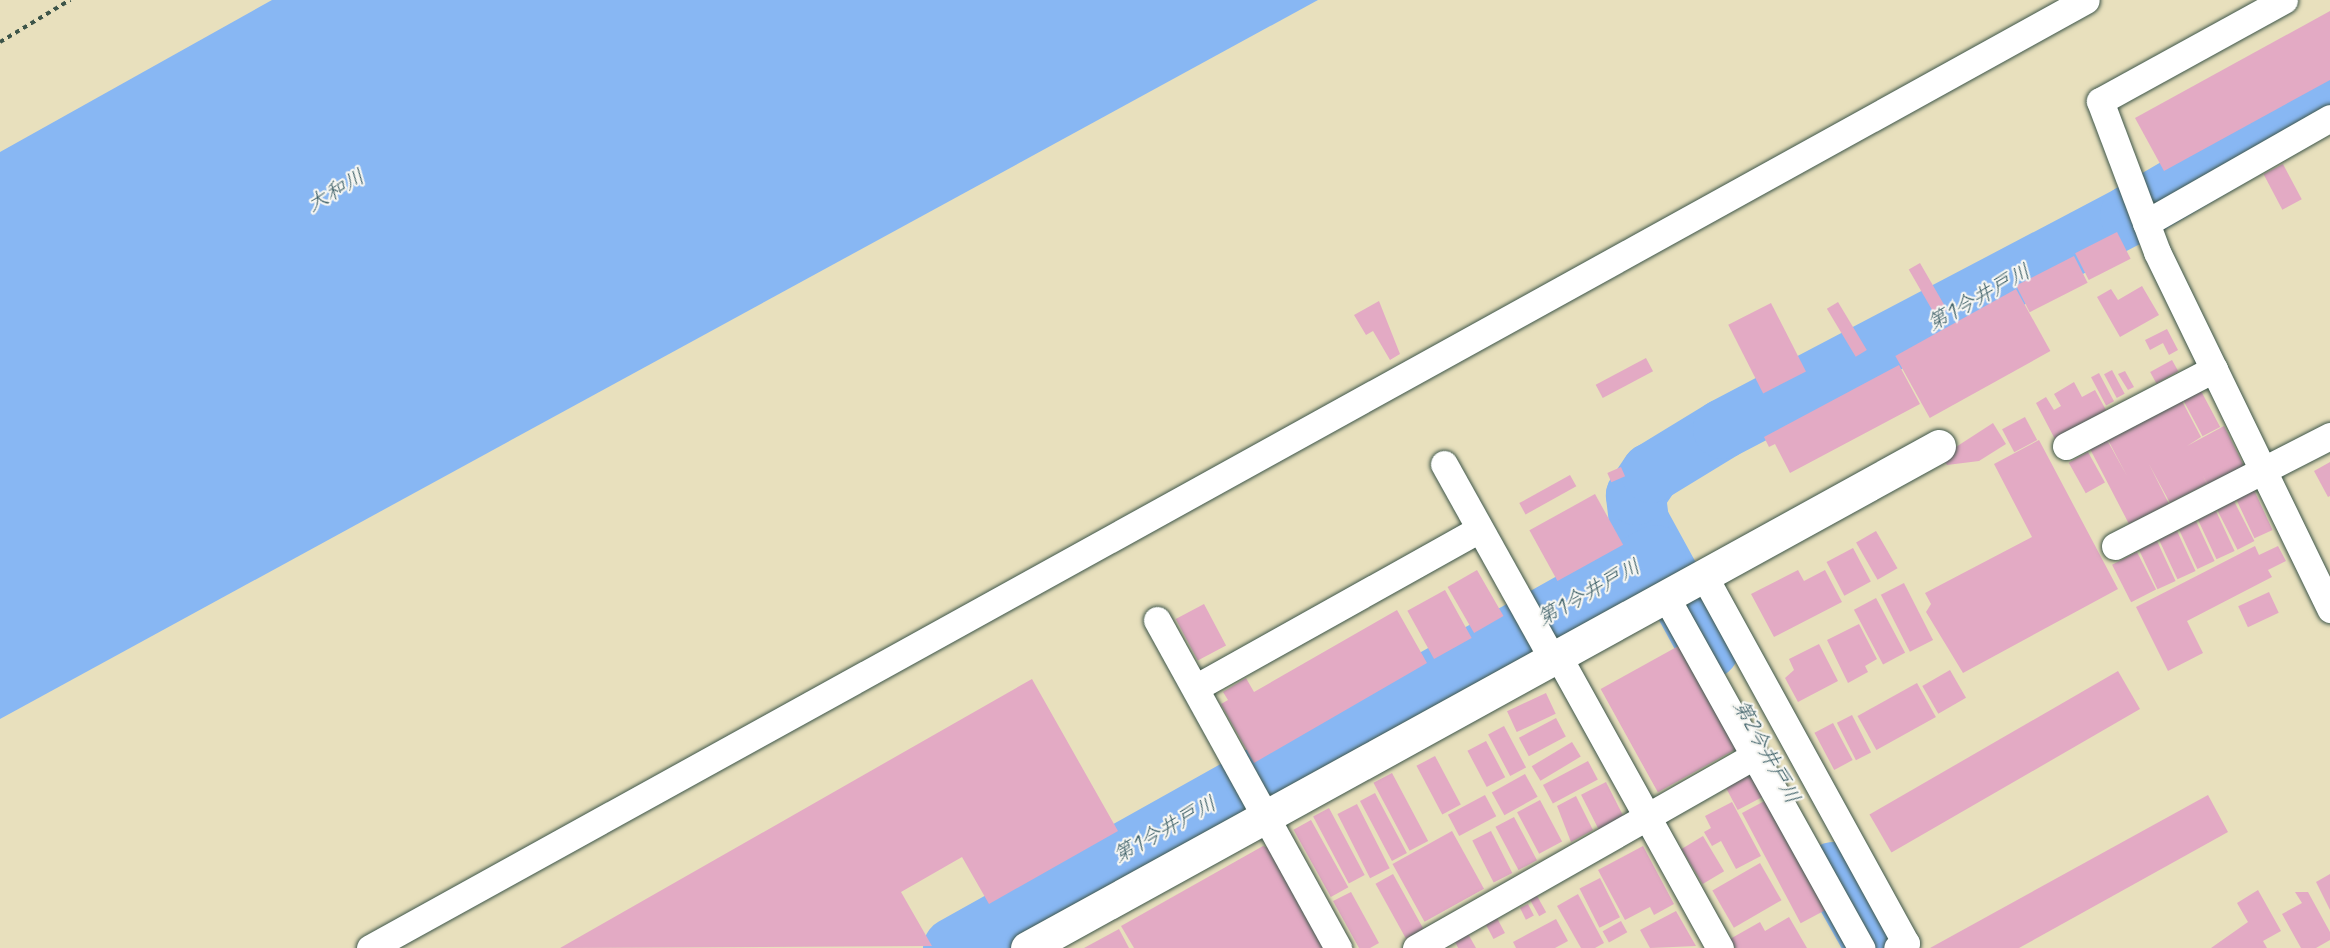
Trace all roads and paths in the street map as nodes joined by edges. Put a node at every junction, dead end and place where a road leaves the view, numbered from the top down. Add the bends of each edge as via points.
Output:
1 (70, 0) edge
2 (2086, 0) edge
3 (2283, 0) edge
4 (0, 42) edge
5 (2330, 118) edge
6 (2145, 222) junction
7 (2214, 369) junction
8 (2330, 436) edge
9 (1939, 446) dead end
10 (2066, 446) dead end
11 (1444, 464) dead end
12 (2263, 471) junction
13 (1480, 530) junction
14 (2115, 546) dead end
15 (1703, 577) junction
16 (1667, 596) junction
17 (2330, 609) edge
18 (1157, 620) dead end
19 (1554, 657) junction
20 (1195, 689) junction
21 (1754, 756) junction
22 (1266, 813) junction
23 (1647, 817) junction
24 (370, 948) edge
25 (1027, 948) edge
26 (1338, 948) edge
27 (1416, 948) edge
28 (1720, 948) edge
29 (1861, 948) edge
30 (1897, 948) edge

1 - 4 path
2 - 24 street via 1637,249 1405,372
3 - 6 street via 2100,101
5 - 6 street
6 - 7 street
7 - 10 street
7 - 12 street
8 - 12 street
9 - 15 street
11 - 13 street
12 - 14 street
12 - 17 street
13 - 19 street
13 - 20 street
15 - 16 street
15 - 30 street via 1906,943
16 - 19 street
16 - 21 street
18 - 20 street
19 - 22 street
19 - 23 street
20 - 22 street
21 - 23 street
21 - 29 street
22 - 25 street
22 - 26 street
23 - 27 street
23 - 28 street

